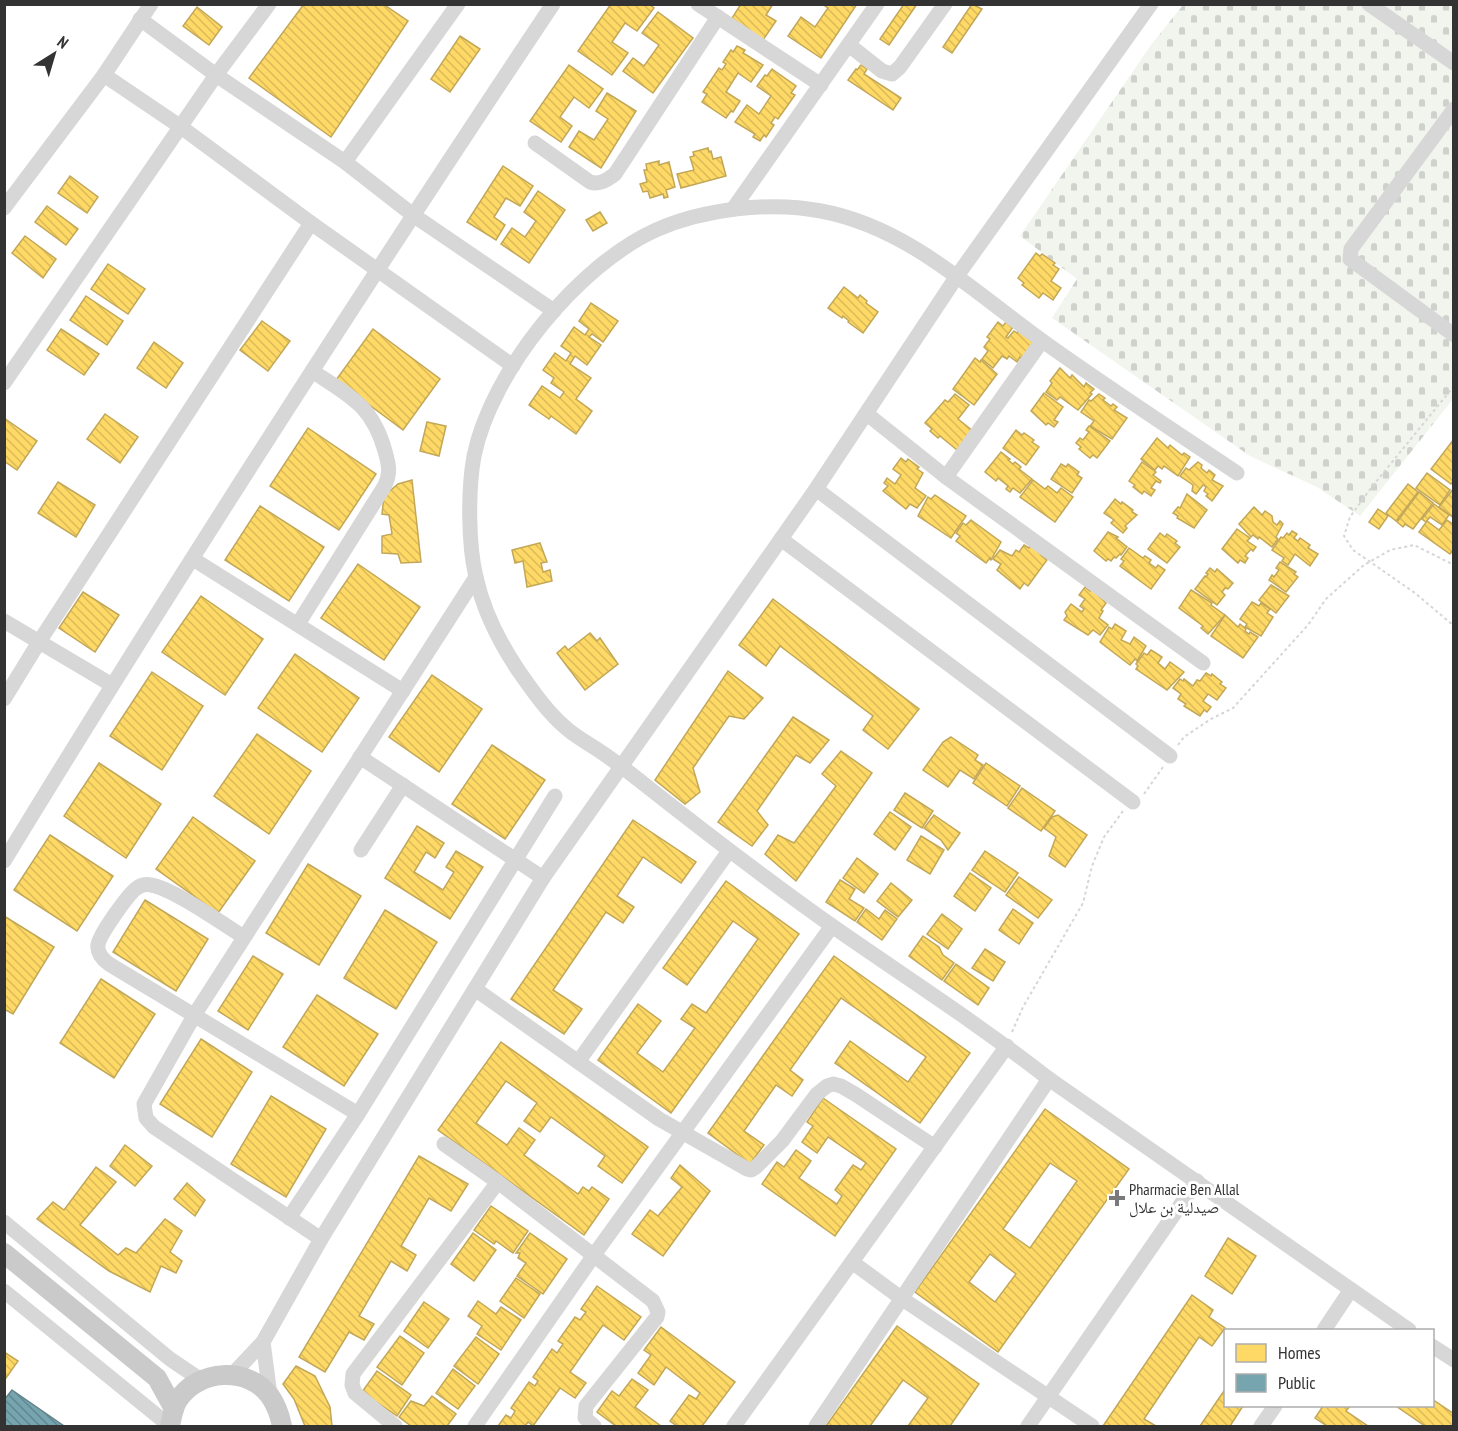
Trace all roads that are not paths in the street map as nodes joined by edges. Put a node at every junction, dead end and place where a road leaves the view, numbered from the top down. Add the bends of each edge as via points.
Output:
1 (151, 4) edge
2 (269, 4) edge
3 (458, 4) edge
4 (553, 4) edge
5 (698, 4) edge
6 (878, 4) edge
7 (945, 4) edge
8 (1150, 4) edge
9 (1369, 4) edge
10 (718, 17) junction
11 (140, 19) junction
12 (849, 45) junction
13 (1454, 63) edge
14 (104, 75) junction
15 (216, 75) junction
16 (821, 85) junction
17 (1454, 109) edge
18 (181, 127) junction
19 (535, 143) dead end
20 (345, 162) junction
21 (4, 208) edge
22 (733, 208) junction
23 (412, 214) junction
24 (310, 223) junction
25 (377, 269) junction
26 (957, 276) junction
27 (554, 311) junction
28 (1453, 333) edge
29 (1042, 341) junction
30 (513, 366) junction
31 (312, 371) junction
32 (4, 383) edge
33 (867, 414) junction
34 (1237, 473) dead end
35 (946, 477) junction
36 (816, 489) junction
37 (782, 539) junction
38 (193, 560) junction
39 (476, 577) junction
40 (4, 621) edge
41 (298, 624) junction
42 (39, 642) junction
43 (1203, 663) dead end
44 (112, 685) junction
45 (403, 690) junction
46 (4, 699) edge
47 (1170, 756) road end
48 (360, 757) junction
49 (622, 766) junction
50 (403, 785) junction
51 (555, 796) dead end
52 (1134, 802) road end
53 (361, 850) dead end
54 (729, 851) junction
55 (516, 860) junction
56 (4, 861) edge
57 (543, 879) junction
58 (832, 926) junction
59 (244, 937) junction
60 (475, 989) junction
61 (195, 1014) junction
62 (1007, 1046) junction
63 (578, 1062) junction
64 (1049, 1078) junction
65 (358, 1114) junction
66 (684, 1132) junction
67 (444, 1144) dead end
68 (935, 1147) junction
69 (1197, 1181) junction
70 (498, 1182) junction
71 (289, 1218) junction
72 (4, 1222) edge
73 (321, 1239) junction
74 (4, 1253) edge
75 (594, 1255) junction
76 (852, 1262) junction
77 (4, 1291) edge
78 (1350, 1291) junction
79 (901, 1298) junction
80 (1325, 1329) edge
81 (1407, 1329) edge
82 (263, 1342) junction
83 (1434, 1347) edge
84 (1454, 1360) edge
85 (231, 1375) junction
86 (157, 1378) junction
87 (198, 1382) junction
88 (270, 1395) junction
89 (1048, 1396) junction
90 (1274, 1407) edge
91 (171, 1420) edge
92 (282, 1426) edge
93 (396, 1426) edge
94 (474, 1426) edge
95 (594, 1426) edge
96 (734, 1426) edge
97 (816, 1426) edge
98 (1028, 1426) edge
99 (1092, 1426) edge
100 (1261, 1426) edge

1 - 11 street
2 - 15 street
3 - 20 street
4 - 23 street
5 - 10 street
6 - 12 street
7 - 12 street via 892,74 882,71
8 - 26 street
9 - 13 street
10 - 16 street
10 - 19 street via 608,179 590,182
11 - 14 street
11 - 15 street
12 - 16 street
14 - 18 street
14 - 21 street
15 - 18 street
15 - 20 street
16 - 22 street
17 - 28 street via 1351,249 1350,259
18 - 24 street
18 - 32 street
20 - 23 street
22 - 26 street via 818,210 844,217 875,227
22 - 27 street via 687,219 629,244
23 - 25 street
23 - 27 street
24 - 25 street
24 - 42 street
25 - 30 street
25 - 31 street
26 - 29 street
26 - 33 street
27 - 30 street
29 - 34 street
29 - 35 street
30 - 39 street via 487,413 474,459 470,513
31 - 38 street
31 - 41 street via 364,408 379,430 390,470 384,487
33 - 35 street
33 - 36 street
35 - 43 street
36 - 37 street
36 - 47 street
37 - 49 street
37 - 52 street
38 - 41 street
38 - 44 street
39 - 45 street
39 - 49 street via 492,621 515,666 543,704 566,728
40 - 42 street
41 - 45 street
42 - 44 street
42 - 46 street
44 - 56 street
45 - 48 street
48 - 50 street
48 - 59 street
49 - 54 street
49 - 57 street
50 - 53 street
50 - 55 street
51 - 55 street
54 - 58 street
54 - 63 street
55 - 57 street
55 - 65 street
57 - 60 street
58 - 62 street
58 - 66 street
59 - 61 street
59 - 61 street via 151,885 134,891 106,928 98,947 103,959
60 - 63 street
60 - 73 street
61 - 65 street
61 - 71 street via 147,1097 146,1118
62 - 64 street
62 - 68 street
63 - 66 street
64 - 69 street
64 - 79 street
65 - 71 street
66 - 68 street via 751,1170 782,1141 817,1094 833,1084 855,1094
66 - 75 street
67 - 70 street
68 - 76 street
69 - 78 street
69 - 89 street
70 - 75 street
70 - 93 street via 353,1374 355,1393
71 - 73 street
72 - 87 street
73 - 82 street
74 - 86 main road
75 - 94 street
75 - 95 street via 649,1297 658,1312 586,1406 585,1418
76 - 79 street
76 - 96 street
77 - 91 street
78 - 80 street
78 - 81 street
79 - 89 street
79 - 97 street
82 - 85 street
82 - 88 street
83 - 84 street
85 - 87 main road
85 - 88 main road via 246,1378
86 - 87 main road
86 - 91 main road
87 - 91 main road via 179,1399
88 - 92 main road
89 - 98 street
89 - 99 street
90 - 100 street

